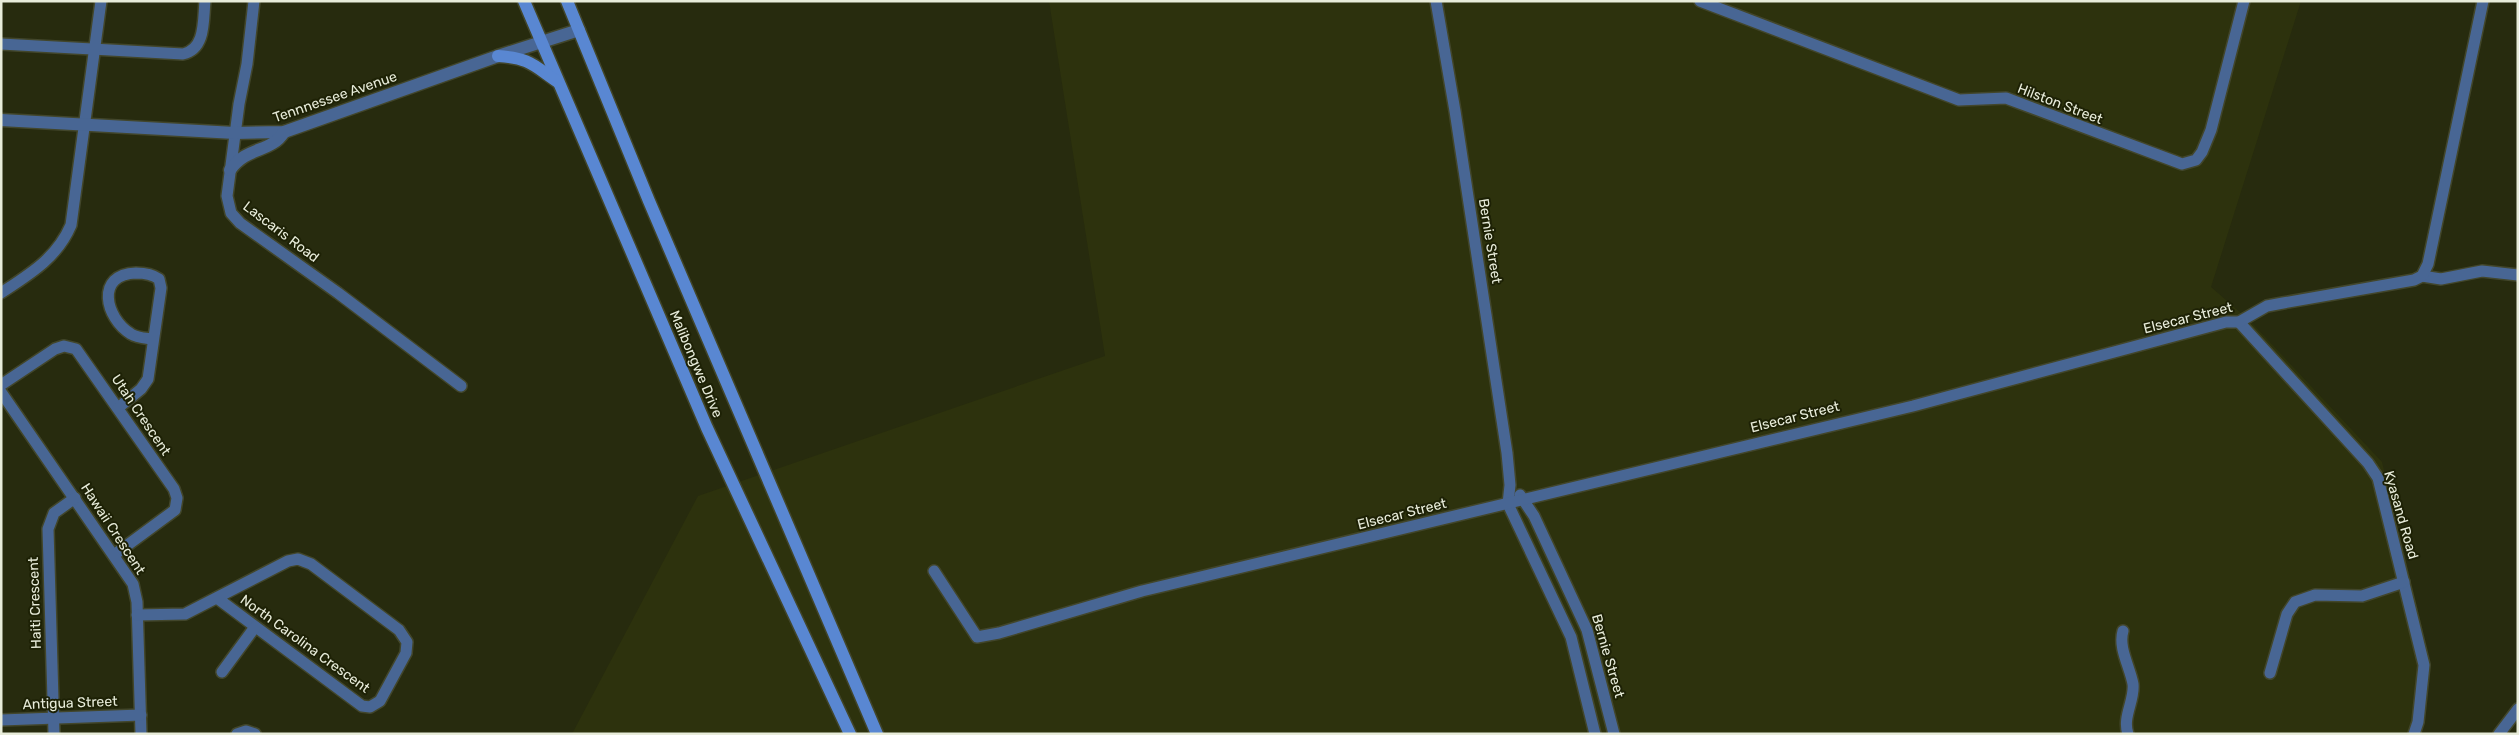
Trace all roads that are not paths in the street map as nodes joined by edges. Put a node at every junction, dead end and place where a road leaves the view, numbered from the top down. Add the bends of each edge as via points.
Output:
1 (101, 1) edge
2 (205, 1) edge
3 (254, 1) edge
4 (524, 1) edge
5 (567, 1) edge
6 (1436, 1) edge
7 (1700, 1) edge
8 (2244, 1) edge
9 (2483, 1) edge
10 (580, 30) junction
11 (541, 41) junction
12 (1, 44) edge
13 (95, 49) junction
14 (498, 56) junction
15 (560, 83) junction
16 (1, 120) edge
17 (86, 125) junction
18 (284, 132) junction
19 (235, 133) junction
20 (230, 170) junction
21 (2518, 275) edge
22 (2422, 276) junction
23 (1, 293) edge
24 (2239, 322) junction
25 (154, 339) junction
26 (1, 385) edge
27 (461, 386) dead end
28 (1, 392) edge
29 (118, 408) junction
30 (1510, 485) junction
31 (75, 498) junction
32 (1525, 500) junction
33 (1508, 504) junction
34 (114, 555) junction
35 (934, 571) dead end
36 (2404, 582) junction
37 (217, 598) junction
38 (137, 615) junction
39 (255, 627) junction
40 (2123, 631) dead end
41 (222, 672) dead end
42 (2270, 673) dead end
43 (2518, 709) edge
44 (141, 715) junction
45 (53, 719) junction
46 (1, 720) edge
47 (54, 734) edge
48 (141, 734) edge
49 (236, 734) edge
50 (255, 734) edge
51 (850, 734) edge
52 (877, 734) edge
53 (1595, 734) edge
54 (1614, 734) edge
55 (2128, 734) edge
56 (2414, 734) edge
57 (2499, 734) edge

1 - 13 street
2 - 13 street via 200,40 196,48 187,54
3 - 19 street, Lascaris Road
4 - 11 main road, Malibongwe Drive
5 - 10 main road, Malibongwe Drive
6 - 30 street, Bernie Street via 1465,174
7 - 8 street, Hilston Street via 1959,100 2012,100 2182,164 2196,160 2211,130
9 - 22 street via 2430,255
10 - 11 street, Tennnessee Avenue
10 - 52 main road, Malibongwe Drive via 649,201
11 - 14 street, Tennnessee Avenue
11 - 15 main road, Malibongwe Drive
12 - 13 street
13 - 17 street
14 - 15 main road via 517,57 530,62
14 - 18 street, Tennnessee Avenue
15 - 51 main road, Malibongwe Drive via 703,420
16 - 17 street, Tennnessee Avenue
17 - 19 street, Tennnessee Avenue
17 - 23 street via 67,234 46,262
18 - 19 street, Tennnessee Avenue
18 - 20 street via 270,145 240,157
19 - 20 street, Lascaris Road
20 - 27 street, Lascaris Road via 227,204 236,219
21 - 22 street via 2482,271 2441,279
22 - 24 street, Elsecar Street via 2398,284 2267,306
24 - 32 street, Elsecar Street via 2226,322 1913,406
24 - 36 street, Kyasand Road via 2375,472
25 - 25 street via 161,288 158,279 135,273 118,278 110,285 108,293 116,317 130,333
25 - 29 street via 147,382
26 - 29 street, Utah Crescent via 54,348 68,346 81,354
28 - 31 street, Hawaii Crescent
29 - 34 street, Utah Crescent via 174,489 177,504 172,513
30 - 32 street, Bernie Street
30 - 33 street, Bernie Street
31 - 34 street, Hawaii Crescent
31 - 45 street, Haiti Crescent via 54,513 48,529
32 - 33 street, Elsecar Street
32 - 54 street, Bernie Street via 1587,630
33 - 35 street, Elsecar Street via 1142,591 977,637
33 - 53 street via 1571,637
34 - 38 street, Hawaii Crescent via 133,584
36 - 42 street via 2362,596 2315,595 2295,602 2288,614
36 - 56 street, Kyasand Road via 2424,665
37 - 38 street, North Carolina Crescent via 182,615
37 - 39 street, North Carolina Crescent
37 - 39 street, North Carolina Crescent via 288,560 298,558 311,564 399,630 408,645 380,701 370,707 357,703
38 - 44 street, Hawaii Crescent
39 - 41 street
40 - 55 street via 2122,645 2133,685 2126,726
43 - 57 street
44 - 45 street, Antigua Street
44 - 48 street, Hawaii Crescent
45 - 46 street, Antigua Street
45 - 47 street, Haiti Crescent
49 - 50 street via 246,730

